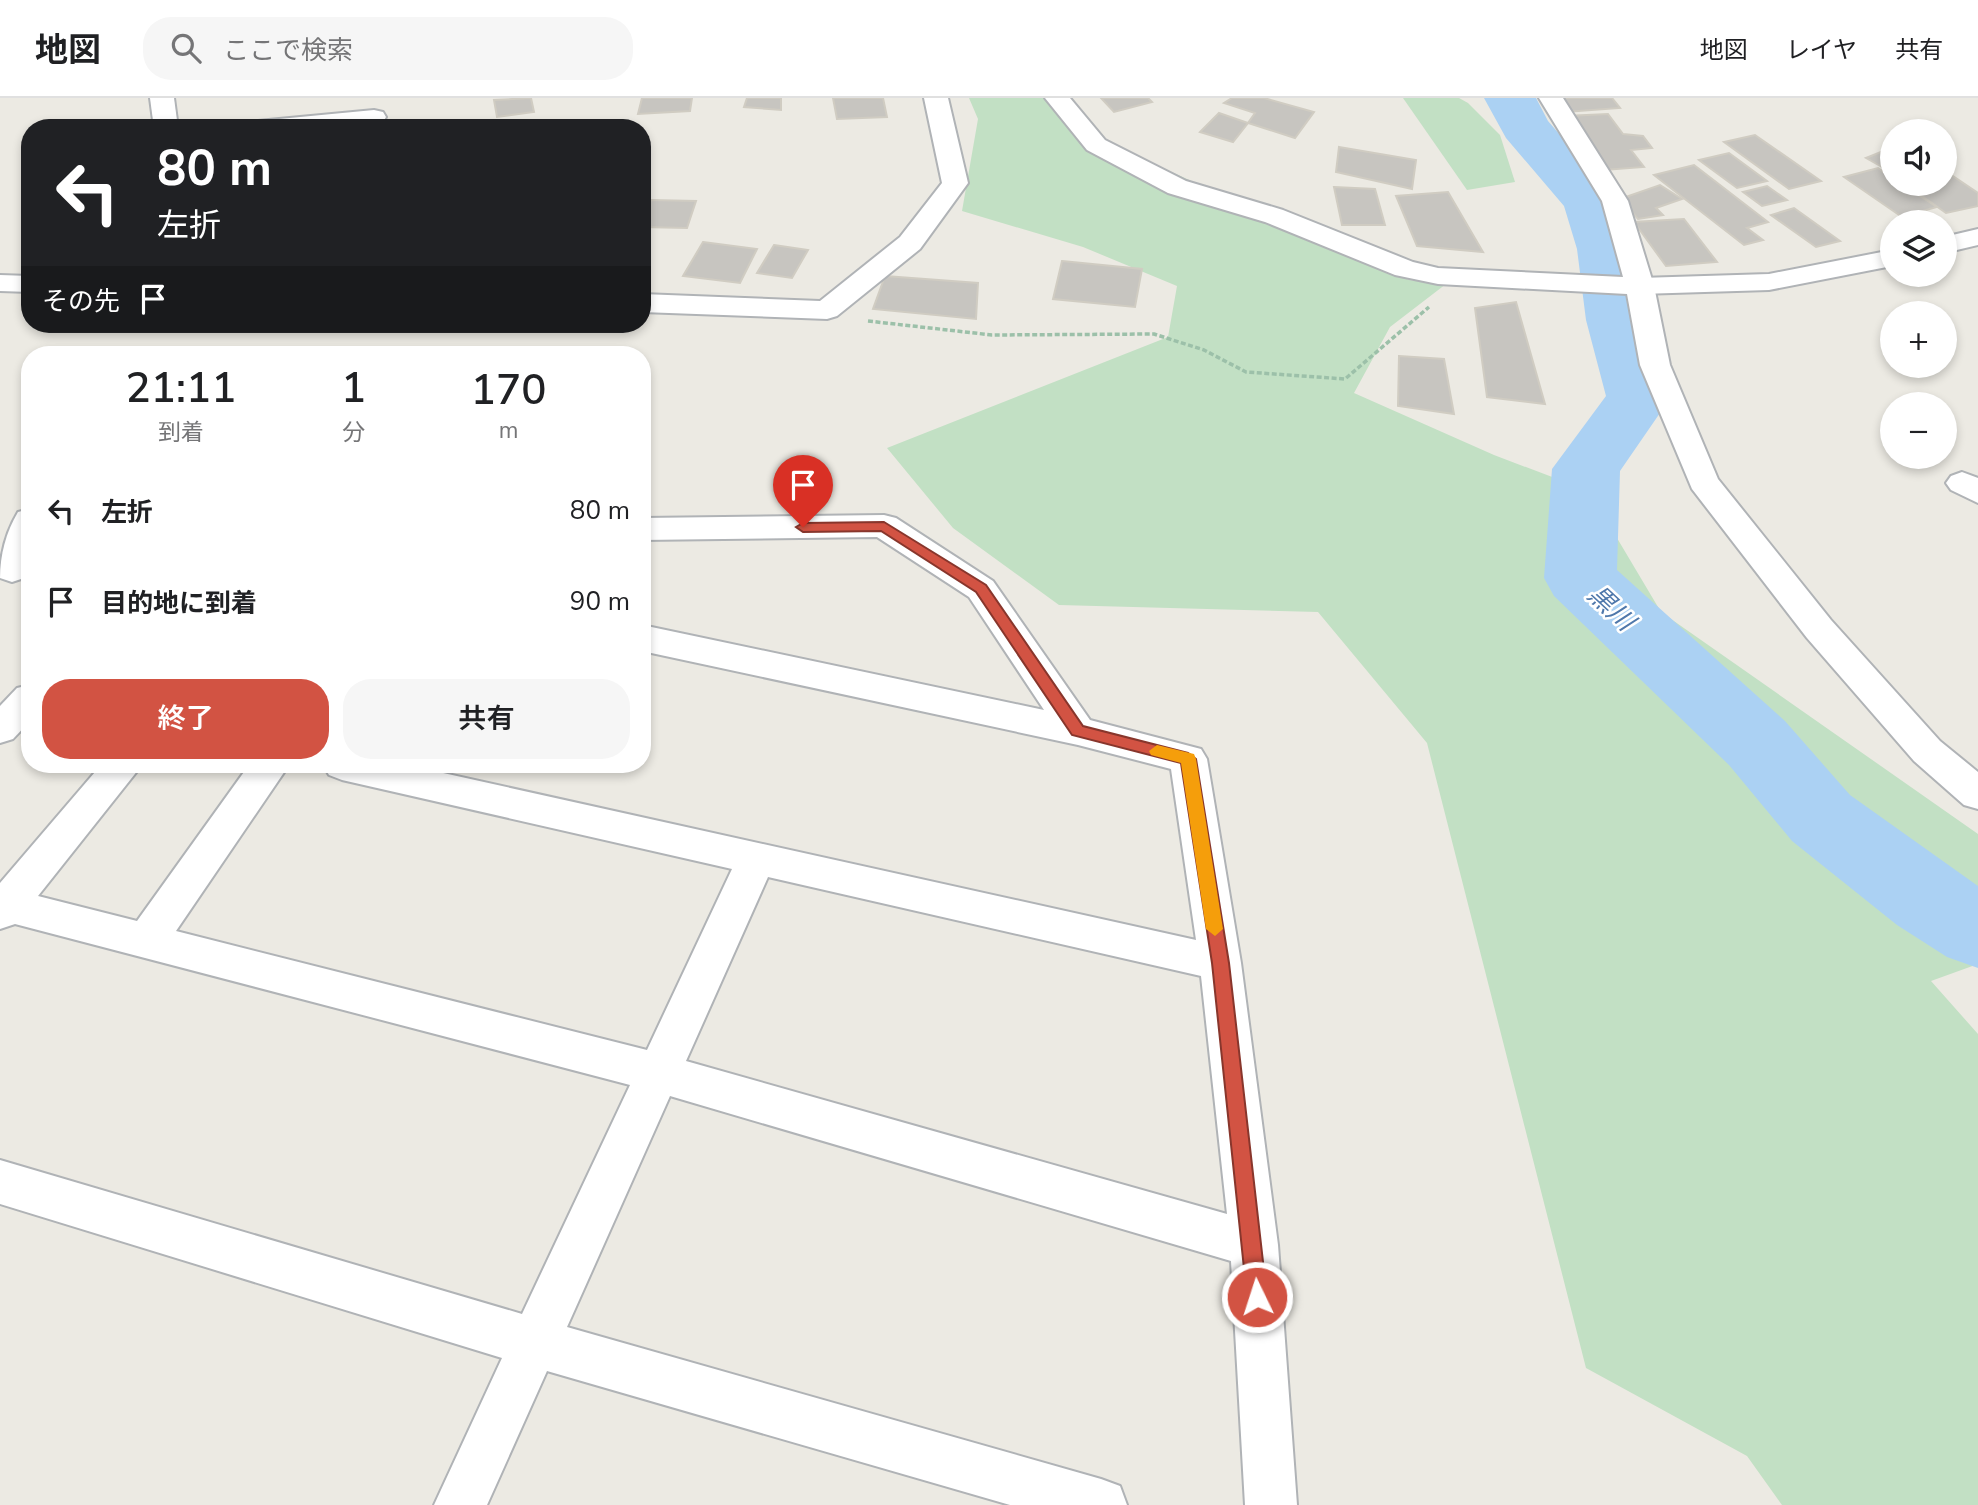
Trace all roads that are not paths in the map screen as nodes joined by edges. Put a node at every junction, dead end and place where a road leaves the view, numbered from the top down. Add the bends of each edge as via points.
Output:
1 (162, 98) edge
2 (936, 98) edge
3 (1057, 98) edge
4 (1551, 98) edge
5 (374, 117) dead end
6 (165, 119) edge
7 (353, 119) edge
8 (1978, 237) edge
9 (1957, 242) edge
10 (1880, 260) edge
11 (0, 283) edge
12 (21, 284) edge
13 (1631, 285) junction
14 (651, 303) edge
15 (651, 529) edge
16 (21, 545) edge
17 (12, 570) dead end
18 (651, 640) edge
19 (21, 707) edge
20 (0, 729) edge
21 (1078, 731) junction
22 (116, 773) edge
23 (264, 773) edge
24 (378, 773) edge
25 (1978, 794) edge
26 (757, 858) junction
27 (2, 907) edge
28 (146, 941) junction
29 (1220, 963) junction
30 (658, 1073) junction
31 (0, 1182) edge
32 (1254, 1245) junction
33 (532, 1342) junction
34 (460, 1505) edge
35 (1101, 1505) edge
36 (1271, 1505) edge

1 - 6 street
2 - 14 street via 955,183 910,243 827,310
3 - 13 street via 1096,145 1177,187 1274,216 1405,269 1465,278
4 - 13 street via 1615,201
5 - 7 street
8 - 9 street
10 - 13 street via 1769,282
11 - 12 street
13 - 25 street via 1655,365 1703,482 1819,629 1927,751
15 - 21 street via 884,526 981,589
16 - 17 street
18 - 21 street
19 - 20 street
21 - 29 street via 1188,759
22 - 27 street
23 - 28 street
24 - 26 street
26 - 29 street
26 - 30 street
27 - 28 street
28 - 30 street
29 - 32 street
30 - 32 street
30 - 33 street
31 - 33 street
32 - 36 street
33 - 34 street
33 - 35 street

